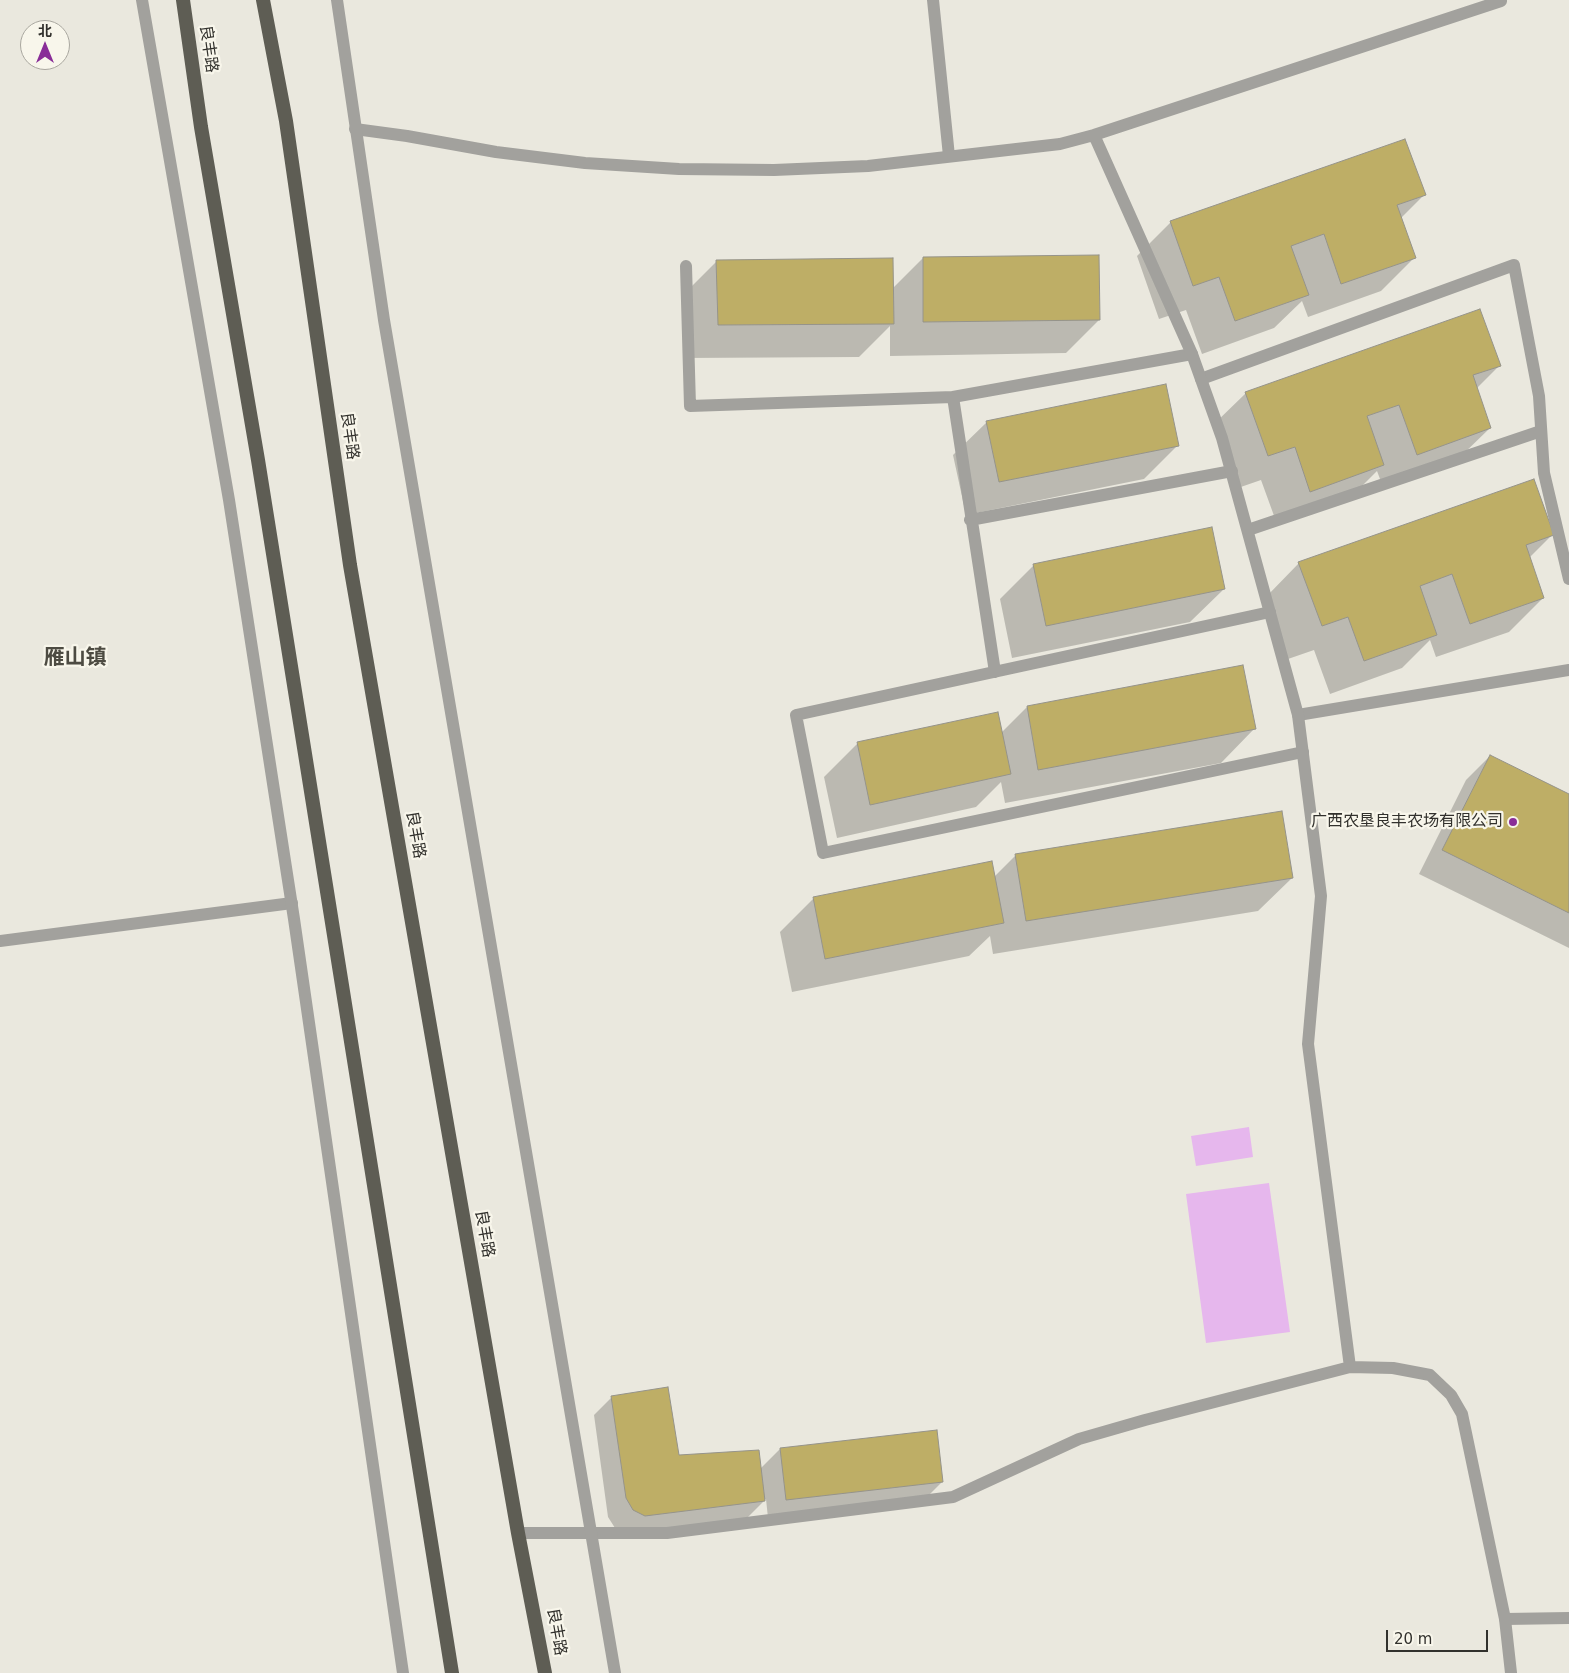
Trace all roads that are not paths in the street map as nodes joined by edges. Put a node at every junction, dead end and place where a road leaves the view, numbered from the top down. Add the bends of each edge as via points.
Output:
1 (142, 0) edge
2 (183, 0) edge
3 (263, 0) edge
4 (337, 0) edge
5 (933, 0) edge
6 (1501, 1) edge
7 (355, 130) junction
8 (1094, 135) junction
9 (948, 156) junction
10 (686, 266) dead end
11 (1192, 354) junction
12 (1201, 379) junction
13 (953, 397) junction
14 (1541, 431) junction
15 (1232, 471) junction
16 (970, 520) junction
17 (1248, 530) junction
18 (1569, 579) edge
19 (1270, 612) junction
20 (1569, 670) edge
21 (994, 672) junction
22 (1298, 715) junction
23 (1303, 752) junction
24 (292, 902) junction
25 (0, 941) edge
26 (1350, 1367) junction
27 (518, 1533) junction
28 (590, 1533) junction
29 (1569, 1618) edge
30 (1505, 1619) junction
31 (403, 1673) edge
32 (452, 1673) edge
33 (546, 1673) edge
34 (615, 1673) edge
35 (1511, 1673) edge

1 - 24 street via 229,500
2 - 32 highway, 良丰路
3 - 27 highway, 良丰路 via 286,122 350,565
4 - 7 street
5 - 9 street
6 - 8 street
7 - 9 street via 585,163 679,169 774,170 868,166
7 - 28 street via 384,320
8 - 9 street via 1060,144
8 - 11 street
10 - 13 street via 690,406
11 - 12 street
11 - 13 street
12 - 14 street via 1514,264 1539,396
12 - 15 street
13 - 16 street
14 - 17 street
14 - 18 street via 1544,473
15 - 16 street
15 - 17 street
16 - 21 street
17 - 19 street
19 - 21 street
19 - 22 street
20 - 22 street
21 - 23 street via 796,715 823,853
22 - 23 street
23 - 26 street via 1321,896 1308,1044
24 - 25 street
24 - 31 street
26 - 28 street via 1079,1440 953,1497 667,1532
26 - 30 street via 1394,1368 1430,1375 1451,1395 1462,1414
27 - 28 street
27 - 33 highway, 良丰路
28 - 34 street
29 - 30 street
30 - 35 street

